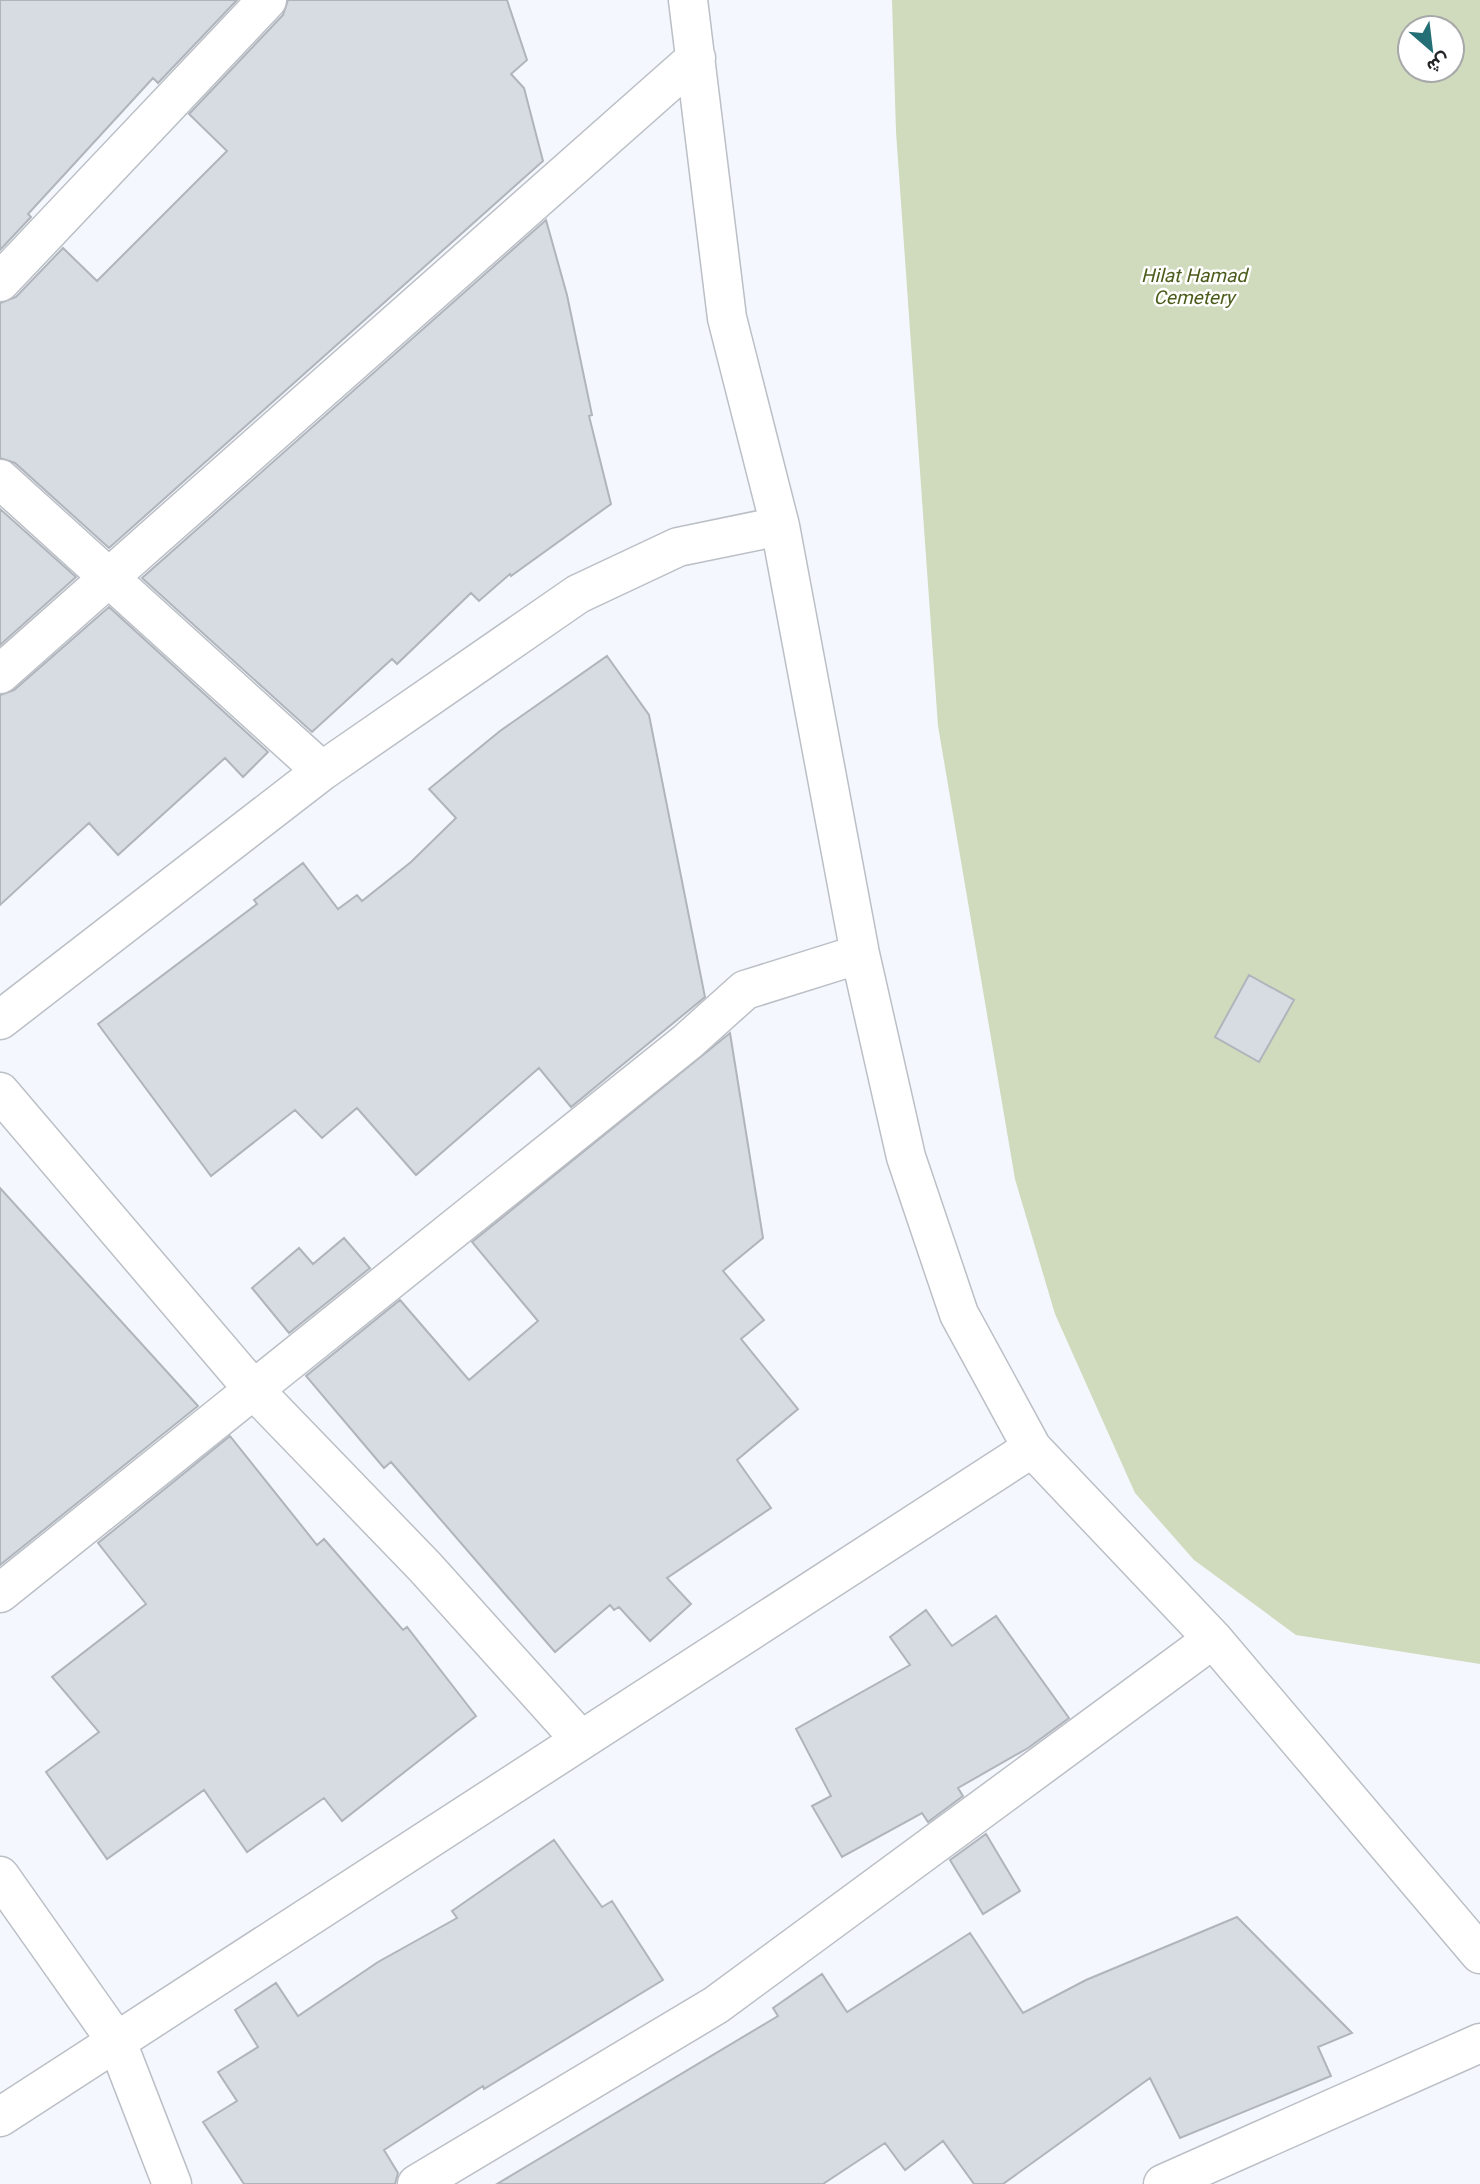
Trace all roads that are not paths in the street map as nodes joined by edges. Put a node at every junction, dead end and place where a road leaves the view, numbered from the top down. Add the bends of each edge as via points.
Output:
1 (267, 0) edge
2 (688, 0) edge
3 (696, 58) junction
4 (0, 282) edge
5 (0, 479) edge
6 (780, 526) junction
7 (110, 578) junction
8 (0, 674) edge
9 (322, 771) junction
10 (860, 954) junction
11 (0, 1020) edge
12 (0, 1092) edge
13 (253, 1389) junction
14 (1032, 1448) junction
15 (0, 1593) edge
16 (1213, 1639) junction
17 (580, 1739) junction
18 (0, 1876) edge
19 (1480, 1954) edge
20 (117, 2042) junction
21 (1480, 2043) edge
22 (0, 2116) edge
23 (172, 2184) edge
24 (417, 2184) edge
25 (1163, 2184) edge

1 - 4 street
2 - 3 street
3 - 6 street via 727,318
3 - 7 street
5 - 7 street
6 - 9 street via 678,547 578,594
6 - 10 street
7 - 8 street
7 - 9 street
9 - 11 street
10 - 13 street via 745,990 687,1042
10 - 14 street via 906,1157 959,1314
12 - 13 street
13 - 15 street
13 - 17 street via 425,1567
14 - 16 street
14 - 17 street
16 - 19 street
16 - 24 street via 716,2005
17 - 20 street
18 - 20 street
20 - 22 street
20 - 23 street
21 - 25 street

